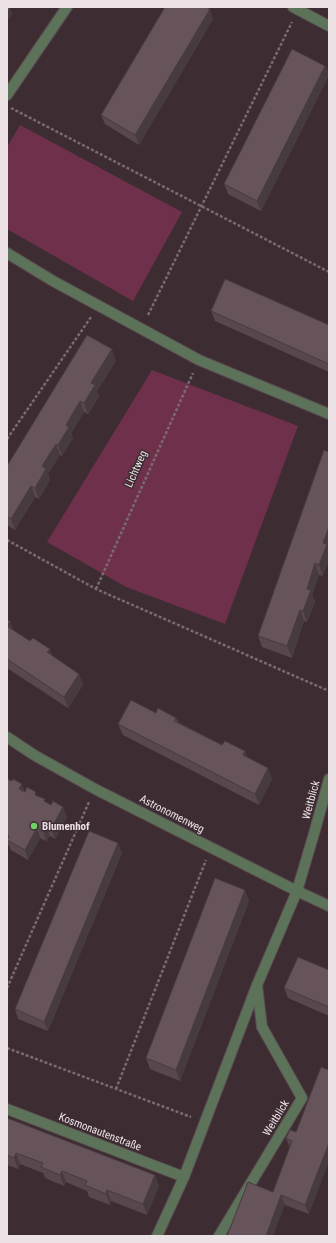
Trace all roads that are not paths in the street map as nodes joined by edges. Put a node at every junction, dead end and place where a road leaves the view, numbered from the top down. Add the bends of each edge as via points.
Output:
1 (67, 7) edge
2 (296, 8) edge
3 (329, 26) edge
4 (7, 95) edge
5 (7, 253) edge
6 (329, 414) edge
7 (7, 738) edge
8 (329, 779) edge
9 (297, 891) junction
10 (329, 906) edge
11 (257, 985) junction
12 (7, 1109) edge
13 (184, 1177) junction
14 (157, 1236) edge
15 (219, 1236) edge

1 - 4 street
2 - 3 street
5 - 6 street via 53,281 199,360
7 - 9 street, Astronomenweg via 95,789
8 - 9 street, Weitblick
9 - 10 street, Astronomenweg
9 - 11 street, Weitblick
11 - 13 street, Weitblick
11 - 15 street, Weitblick via 262,1027 302,1098
12 - 13 street, Kosmonautenstraße
13 - 14 street, Weitblick

